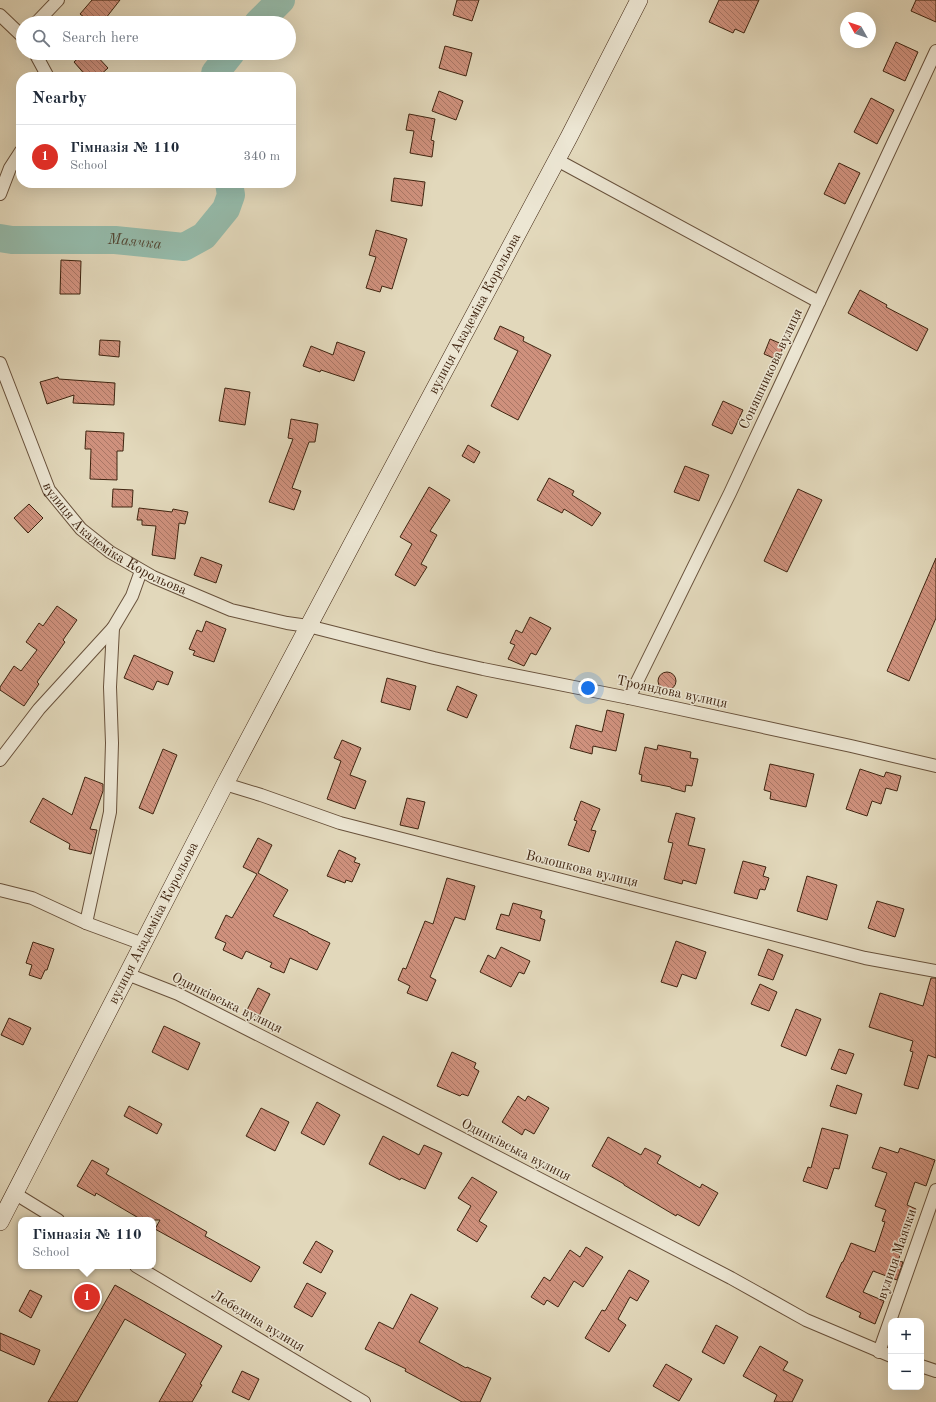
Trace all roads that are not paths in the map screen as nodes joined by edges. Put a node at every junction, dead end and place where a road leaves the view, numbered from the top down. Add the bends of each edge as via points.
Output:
1 (58, 0) edge
2 (639, 0) edge
3 (0, 14) edge
4 (43, 16) edge
5 (16, 30) edge
6 (936, 51) edge
7 (39, 60) edge
8 (45, 72) edge
9 (16, 159) edge
10 (557, 160) junction
11 (0, 194) edge
12 (819, 302) junction
13 (0, 363) edge
14 (141, 571) junction
15 (308, 626) junction
16 (113, 628) junction
17 (629, 698) junction
18 (0, 760) edge
19 (936, 766) edge
20 (225, 784) junction
21 (0, 890) edge
22 (86, 923) junction
23 (143, 944) junction
24 (936, 972) edge
25 (127, 974) junction
26 (936, 1190) edge
27 (14, 1193) junction
28 (53, 1217) edge
29 (0, 1222) edge
30 (141, 1269) edge
31 (879, 1352) junction
32 (888, 1355) edge
33 (924, 1367) edge
34 (936, 1371) edge
35 (364, 1402) edge

1 - 4 street
2 - 10 main road, вулиця Академіка Корольова
3 - 5 street
6 - 12 street, Соняшникова вулиця
7 - 8 street
9 - 11 street
10 - 12 street
10 - 15 main road, вулиця Академіка Корольова
12 - 17 street, Соняшникова вулиця via 730,493
13 - 14 street, вулиця Академіка Корольова via 49,490 82,529 110,552
14 - 15 street, вулиця Академіка Корольова via 231,610
14 - 16 street via 132,596
15 - 17 street, Трояндова вулиця via 441,660
15 - 20 main road, вулиця Академіка Корольова
16 - 18 street via 39,709
16 - 22 street via 110,687 110,812
17 - 19 street, Трояндова вулиця
20 - 23 main road, вулиця Академіка Корольова
20 - 24 street, Волошкова вулиця via 340,823 865,958
21 - 22 street via 32,898
22 - 23 street
23 - 25 main road, вулиця Академіка Корольова
25 - 27 main road, вулиця Академіка Корольова
25 - 31 street, Одинківська вулиця via 185,998 724,1274 806,1320
26 - 31 street, вулиця Маячки
27 - 28 street
27 - 29 main road, вулиця Академіка Корольова
30 - 35 street, Лебедина вулиця
31 - 32 street, Одинківська вулиця
33 - 34 street

